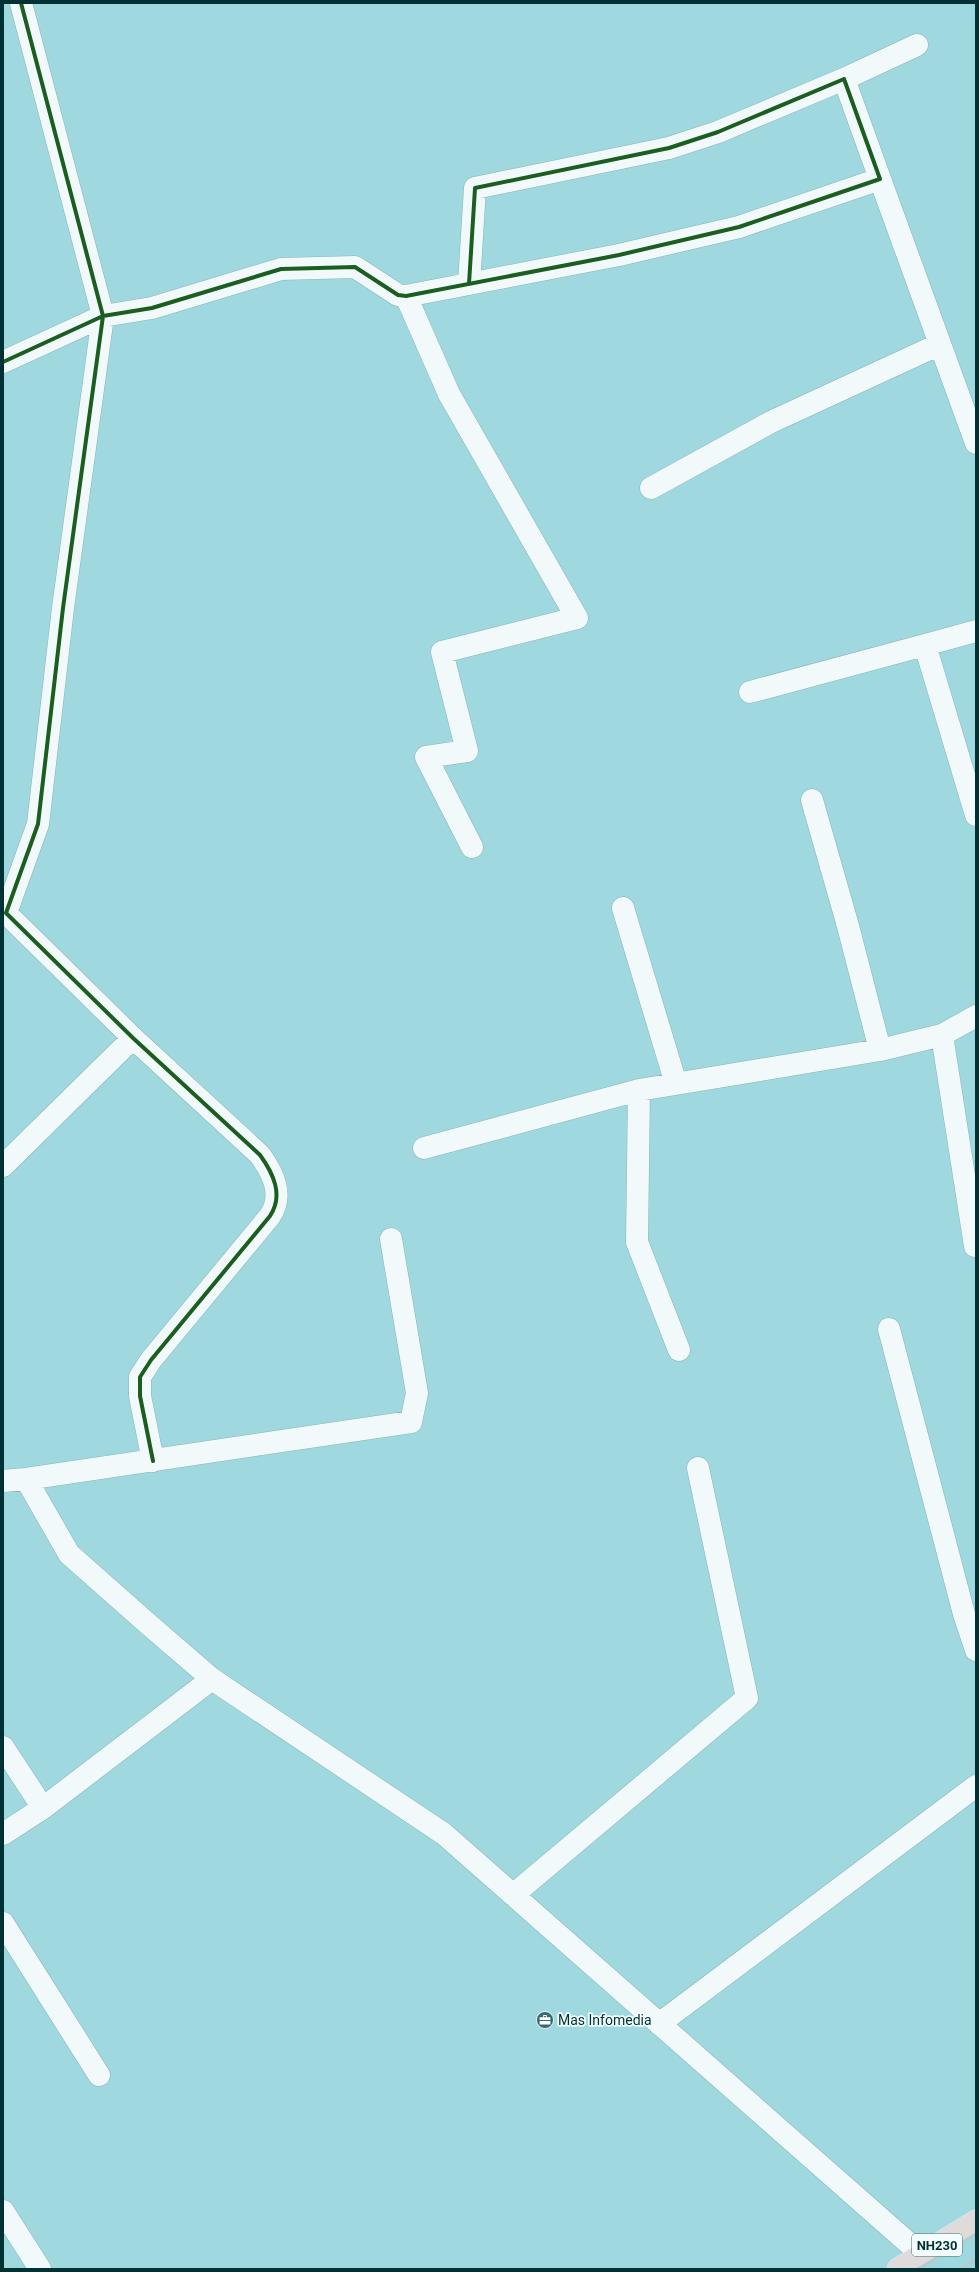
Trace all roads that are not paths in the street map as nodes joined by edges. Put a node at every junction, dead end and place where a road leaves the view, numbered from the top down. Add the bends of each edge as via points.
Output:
1 (21, 3) edge
2 (917, 45) dead end
3 (844, 79) junction
4 (880, 179) junction
5 (470, 284) junction
6 (406, 296) junction
7 (103, 316) junction
8 (940, 344) junction
9 (3, 362) edge
10 (976, 443) edge
11 (651, 488) dead end
12 (976, 631) edge
13 (925, 645) junction
14 (750, 692) dead end
15 (812, 800) dead end
16 (976, 815) edge
17 (472, 847) dead end
18 (623, 908) dead end
19 (5, 914) edge
20 (976, 1016) edge
21 (942, 1034) junction
22 (133, 1038) junction
23 (880, 1050) junction
24 (676, 1084) junction
25 (639, 1090) junction
26 (424, 1148) dead end
27 (3, 1166) edge
28 (392, 1239) dead end
29 (974, 1246) dead end
30 (889, 1329) dead end
31 (679, 1350) dead end
32 (153, 1461) junction
33 (698, 1468) dead end
34 (26, 1479) junction
35 (3, 1481) edge
36 (976, 1650) edge
37 (212, 1679) junction
38 (3, 1747) edge
39 (976, 1786) edge
40 (43, 1808) junction
41 (3, 1834) edge
42 (513, 1895) junction
43 (3, 1923) edge
44 (659, 2024) junction
45 (99, 2075) dead end
46 (3, 2211) edge
47 (976, 2221) edge
48 (922, 2255) junction
49 (40, 2269) edge
50 (898, 2269) edge

1 - 7 street
2 - 3 street
3 - 4 street
3 - 5 street via 718,132 669,148 475,188
4 - 5 street via 739,227 619,255
4 - 8 street
5 - 6 street
6 - 7 street via 398,295 355,267 281,270 152,308
6 - 17 street via 449,394 578,618 442,652 467,751 426,757
7 - 9 street
7 - 19 street via 63,608 38,824
8 - 10 street
8 - 11 street via 771,422
12 - 13 street
13 - 14 street
13 - 16 street
15 - 23 street
18 - 24 street
19 - 22 street
20 - 21 street
21 - 23 street
21 - 29 street
22 - 27 street
22 - 32 street via 260,1155 272,1172 277,1192 270,1216 151,1360 140,1377 140,1396
23 - 24 street
24 - 25 street
25 - 26 street
25 - 31 street via 637,1242
28 - 32 street via 417,1393 411,1422
30 - 36 street via 964,1614
32 - 34 street
33 - 42 street via 747,1698
34 - 35 street
34 - 37 street via 70,1554
37 - 40 street
37 - 42 street via 444,1834
38 - 40 street
39 - 44 street
40 - 41 street
42 - 44 street
43 - 45 street
44 - 48 street
46 - 49 street
47 - 48 highway, NH230
48 - 50 highway, NH230

